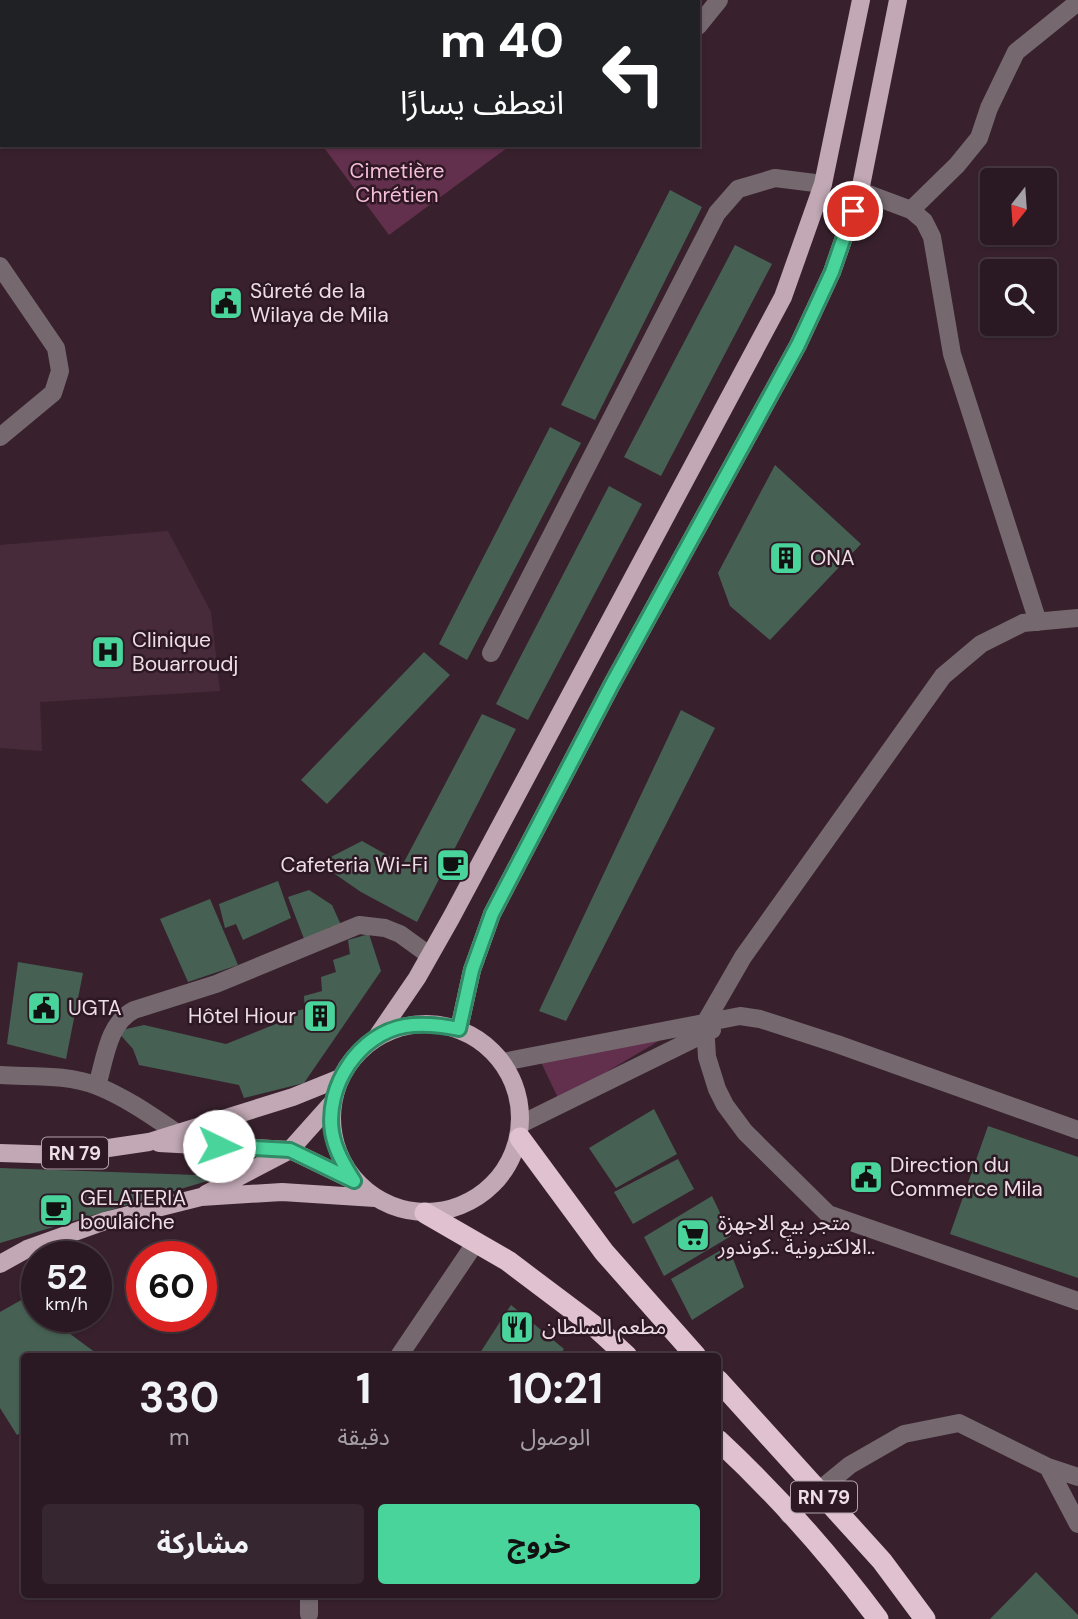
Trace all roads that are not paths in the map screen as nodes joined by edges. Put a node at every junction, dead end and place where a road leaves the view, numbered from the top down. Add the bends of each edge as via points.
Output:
1 (719, 0) edge
2 (861, 0) edge
3 (898, 0) edge
4 (1078, 2) edge
5 (700, 24) edge
6 (823, 184) junction
7 (860, 191) junction
8 (911, 210) junction
9 (0, 266) edge
10 (0, 437) edge
11 (1078, 618) edge
12 (1038, 622) junction
13 (491, 653) dead end
14 (429, 955) junction
15 (705, 1028) junction
16 (459, 1029) junction
17 (376, 1038) junction
18 (503, 1062) junction
19 (0, 1075) edge
20 (340, 1078) junction
21 (97, 1086) junction
22 (332, 1103) junction
23 (1078, 1130) edge
24 (520, 1131) junction
25 (177, 1133) junction
26 (149, 1142) junction
27 (290, 1150) junction
28 (0, 1153) edge
29 (354, 1181) junction
30 (201, 1197) junction
31 (375, 1198) junction
32 (425, 1213) junction
33 (476, 1242) junction
34 (0, 1264) edge
35 (1078, 1301) edge
36 (401, 1353) edge
37 (624, 1353) edge
38 (693, 1353) edge
39 (721, 1383) edge
40 (721, 1443) edge
41 (1048, 1467) junction
42 (1078, 1477) edge
43 (818, 1490) junction
44 (789, 1515) junction
45 (1078, 1524) edge
46 (309, 1598) edge
47 (309, 1614) dead end
48 (878, 1619) edge
49 (925, 1619) edge

1 - 5 street
2 - 6 main road
3 - 7 main road
4 - 8 street via 1016,52 979,138
6 - 13 street via 775,178 738,189 718,213
6 - 14 main road via 783,297
7 - 8 street
7 - 16 main road via 832,272 798,345 492,914 472,970
8 - 12 street via 932,237 952,354
9 - 10 street via 56,348 60,371 53,393
11 - 12 street
12 - 15 street via 1023,623 981,644 943,677 743,957
14 - 17 main road
14 - 21 street via 400,934 359,925 216,984 135,1010 114,1028
15 - 18 street
15 - 23 street via 740,1016 760,1019
15 - 24 street
15 - 35 street via 707,1057 725,1105 760,1148 828,1214
16 - 17 main road via 431,1024 402,1026
16 - 18 main road via 484,1043
17 - 20 main road via 355,1056
18 - 24 main road via 516,1085 522,1111
19 - 21 street
20 - 22 main road
20 - 25 main road, RN 79
21 - 25 street
22 - 27 main road
22 - 29 main road via 332,1131
24 - 32 main road via 511,1162 496,1184 451,1210
24 - 38 highway via 604,1252
25 - 26 main road, RN 79
26 - 27 main road, RN 79
26 - 28 main road, RN 79 via 61,1155
27 - 29 main road
27 - 30 main road
29 - 31 main road
30 - 31 main road via 282,1192
30 - 34 main road via 105,1221 27,1248
31 - 32 main road via 399,1209
32 - 33 highway
33 - 36 street
33 - 37 highway via 508,1261
39 - 43 highway, RN 79
40 - 44 highway, RN 79
41 - 42 street
41 - 43 street via 959,1423 904,1434
41 - 45 street
43 - 44 street
43 - 49 highway, RN 79 via 882,1561
44 - 48 highway, RN 79
46 - 47 street

